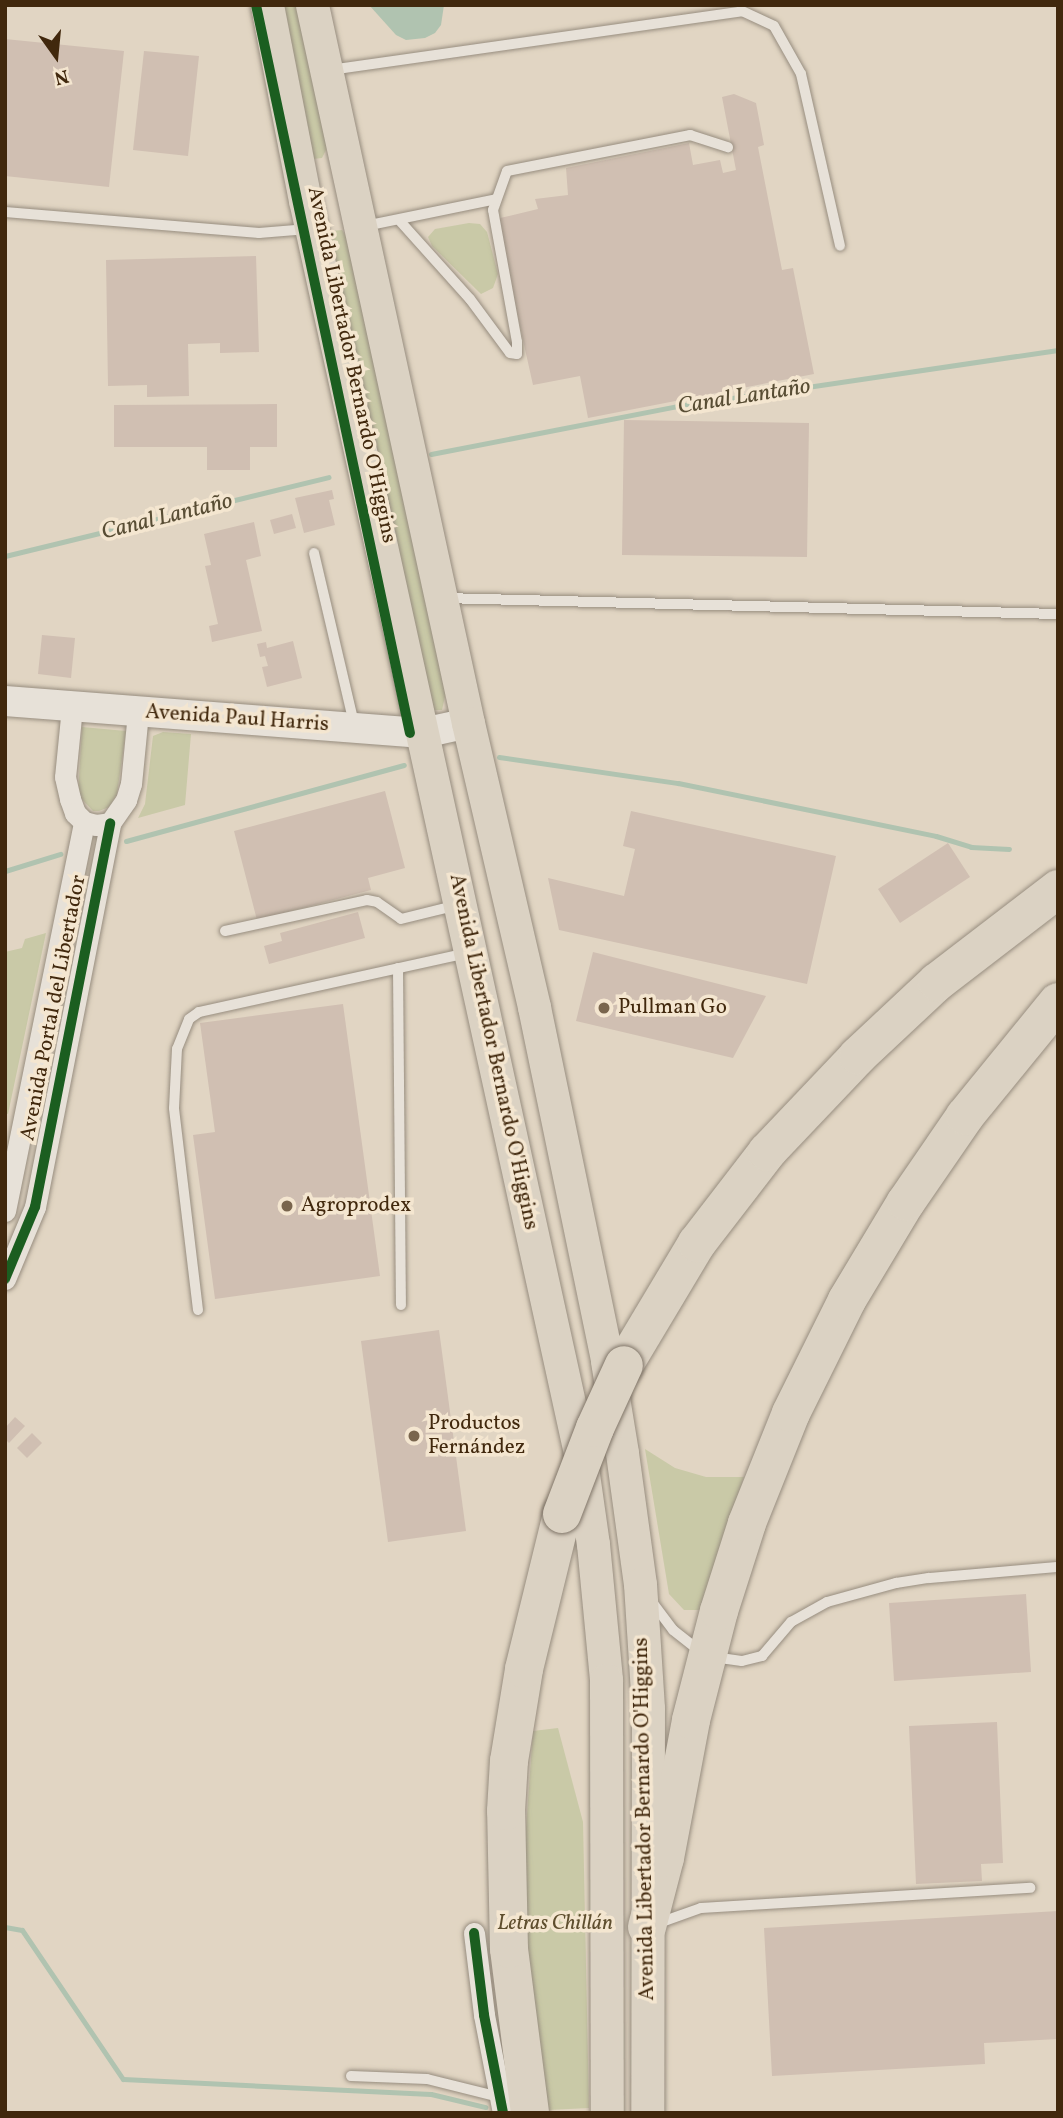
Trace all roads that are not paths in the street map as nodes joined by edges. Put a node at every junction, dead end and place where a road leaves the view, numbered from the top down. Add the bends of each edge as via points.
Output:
1 (267, 5) edge
2 (312, 5) edge
3 (326, 71) junction
4 (728, 147) dead end
5 (352, 191) junction
6 (496, 199) junction
7 (5, 212) edge
8 (308, 215) junction
9 (399, 220) junction
10 (360, 228) junction
11 (841, 246) dead end
12 (314, 553) dead end
13 (441, 598) junction
14 (1058, 614) edge
15 (5, 701) edge
16 (72, 706) junction
17 (138, 712) junction
18 (468, 723) junction
19 (355, 728) junction
20 (423, 733) junction
21 (84, 822) junction
22 (110, 823) junction
23 (1058, 889) edge
24 (460, 904) junction
25 (225, 931) dead end
26 (471, 952) junction
27 (398, 968) junction
28 (1058, 1002) edge
29 (13, 1136) edge
30 (47, 1143) junction
31 (5, 1211) edge
32 (5, 1279) edge
33 (401, 1305) dead end
34 (198, 1310) dead end
35 (1058, 1567) edge
36 (640, 1584) junction
37 (706, 1656) junction
38 (1030, 1888) dead end
39 (647, 1927) junction
40 (474, 1933) dead end
41 (351, 2076) dead end
42 (511, 2108) edge
43 (607, 2113) edge
44 (647, 2113) edge

1 - 8 main road, Avenida Libertador Bernardo O'Higgins
2 - 3 main road, Avenida Libertador Bernardo O'Higgins
3 - 5 main road, Avenida Libertador Bernardo O'Higgins
3 - 11 lane via 742,11 774,26 801,74
4 - 6 lane via 690,135 540,163 507,171
5 - 8 main road
5 - 10 main road, Avenida Libertador Bernardo O'Higgins
6 - 9 lane
6 - 9 lane via 493,210 517,354 510,353 470,299
7 - 8 lane via 259,233
8 - 20 main road, Avenida Libertador Bernardo O'Higgins
9 - 10 lane
10 - 13 main road, Avenida Libertador Bernardo O'Higgins
12 - 19 lane
13 - 14 lane
13 - 18 main road, Avenida Libertador Bernardo O'Higgins
15 - 16 main road, Avenida Paul Harris
16 - 17 main road, Avenida Paul Harris
16 - 21 street via 65,777 75,813
17 - 19 main road, Avenida Paul Harris
17 - 22 street, Avenida Portal del Libertador via 131,783 120,812
18 - 20 main road, Avenida Paul Harris
18 - 36 main road, Avenida Libertador Bernardo O'Higgins via 528,981 607,1361
19 - 20 main road, Avenida Paul Harris
20 - 24 main road, Avenida Libertador Bernardo O'Higgins
21 - 22 street
21 - 29 street, Avenida Portal del Libertador
22 - 30 street, Avenida Portal del Libertador
23 - 42 highway, bridge via 937,982 858,1056 767,1152 697,1243 624,1365 596,1427 562,1514 524,1670 509,1761
24 - 25 lane via 401,919 367,900
24 - 26 main road, Avenida Libertador Bernardo O'Higgins
26 - 27 lane
26 - 43 main road, Avenida Libertador Bernardo O'Higgins via 562,1368 595,1555 607,1692
27 - 33 lane
27 - 34 lane via 199,1012 189,1019 177,1049 174,1108
28 - 37 highway via 957,1126 847,1300 768,1467
29 - 30 street
29 - 31 street, Avenida Portal del Libertador
30 - 32 street, Avenida Portal del Libertador via 35,1208
35 - 37 lane via 896,1583 806,1611 762,1656 733,1661
36 - 37 lane via 673,1630
36 - 39 main road, Avenida Libertador Bernardo O'Higgins via 648,1708
37 - 39 highway
38 - 39 lane via 701,1908
39 - 44 main road, Avenida Libertador Bernardo O'Higgins
40 - 42 street via 484,2015
41 - 42 lane via 427,2079

